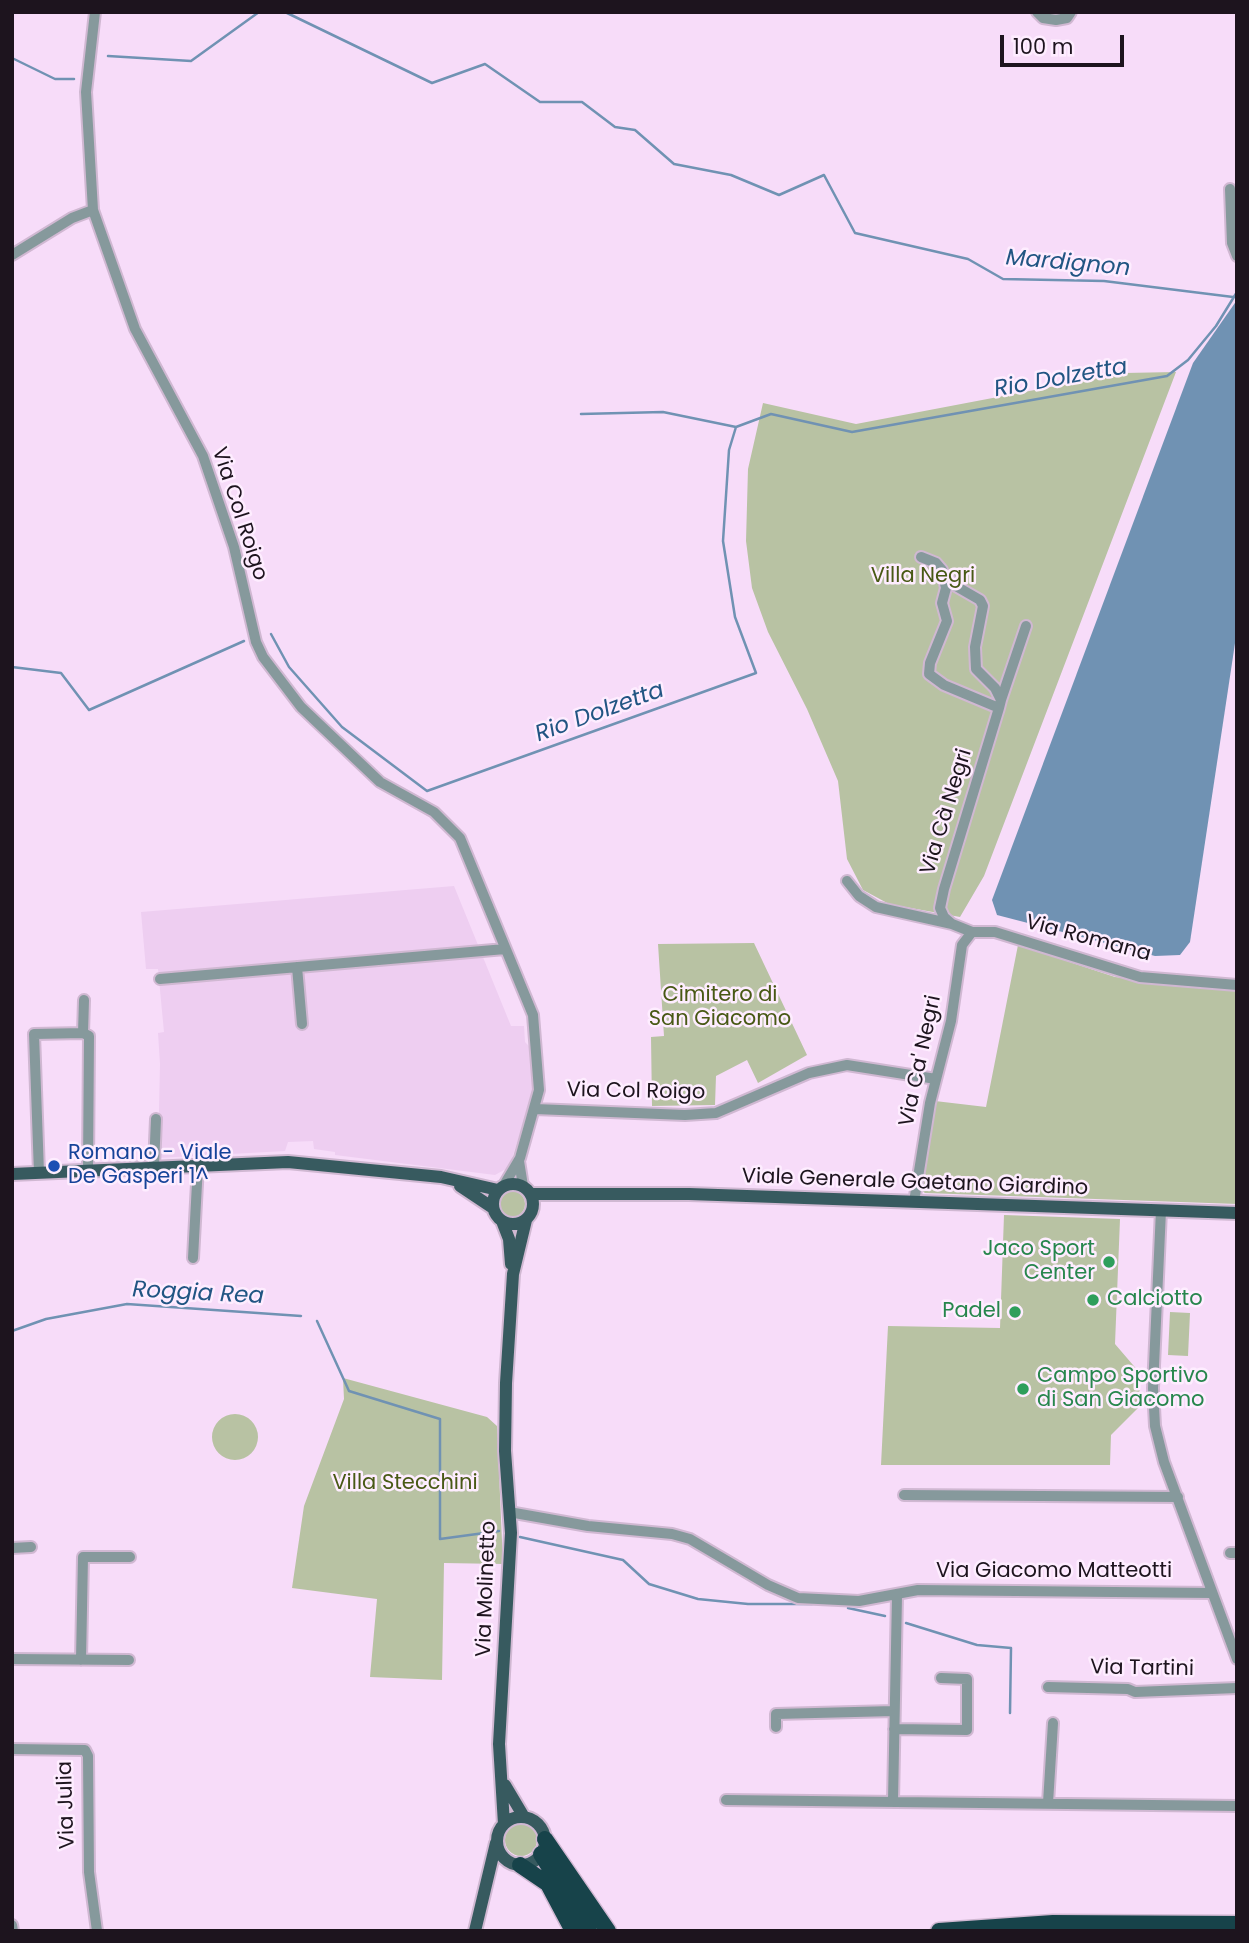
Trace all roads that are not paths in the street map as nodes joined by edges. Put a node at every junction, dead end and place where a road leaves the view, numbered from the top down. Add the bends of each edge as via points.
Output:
1 (95, 12) edge
2 (1037, 12) edge
3 (1071, 12) edge
4 (1230, 189) dead end
5 (93, 210) junction
6 (12, 255) edge
7 (1237, 256) edge
8 (920, 557) dead end
9 (945, 576) junction
10 (1026, 626) dead end
11 (1000, 704) junction
12 (847, 881) dead end
13 (952, 924) junction
14 (972, 932) junction
15 (505, 949) junction
16 (297, 967) junction
17 (160, 979) dead end
18 (1237, 985) edge
19 (85, 1000) dead end
20 (302, 1024) dead end
21 (83, 1033) junction
22 (936, 1079) junction
23 (536, 1109) junction
24 (156, 1119) dead end
25 (519, 1161) junction
26 (198, 1165) junction
27 (154, 1166) junction
28 (88, 1170) junction
29 (39, 1173) junction
30 (12, 1174) edge
31 (441, 1177) junction
32 (501, 1187) junction
33 (527, 1190) junction
34 (592, 1192) junction
35 (914, 1202) junction
36 (493, 1208) junction
37 (1161, 1210) junction
38 (1237, 1213) edge
39 (528, 1217) junction
40 (502, 1222) junction
41 (193, 1258) dead end
42 (513, 1274) junction
43 (904, 1495) dead end
44 (1178, 1497) junction
45 (509, 1512) junction
46 (31, 1547) dead end
47 (12, 1548) edge
48 (130, 1558) dead end
49 (1212, 1592) junction
50 (897, 1596) junction
51 (12, 1659) edge
52 (81, 1660) junction
53 (129, 1660) dead end
54 (1237, 1660) edge
55 (941, 1678) dead end
56 (1048, 1687) dead end
57 (1237, 1688) edge
58 (894, 1712) junction
59 (1053, 1723) dead end
60 (776, 1727) dead end
61 (894, 1729) junction
62 (12, 1749) edge
63 (501, 1778) junction
64 (726, 1800) dead end
65 (893, 1801) junction
66 (1048, 1803) junction
67 (1237, 1806) edge
68 (524, 1817) junction
69 (505, 1824) junction
70 (497, 1837) junction
71 (543, 1847) junction
72 (514, 1863) junction
73 (489, 1877) junction
74 (1237, 1924) edge
75 (12, 1925) edge
76 (13, 1931) edge
77 (96, 1931) edge
78 (475, 1931) edge
79 (573, 1931) edge
80 (589, 1931) edge
81 (608, 1931) edge
82 (939, 1931) edge

1 - 5 street, Via Col Roigo via 86,92
2 - 3 street via 1056,20
4 - 7 street via 1232,243
5 - 6 street
5 - 15 street, Via Col Roigo via 135,328 202,456 234,547 263,657 301,707 372,775 434,812 460,838
8 - 9 street via 936,563
9 - 11 street via 981,600 976,669
9 - 11 street via 942,603 947,621 929,674 944,685
10 - 11 street
11 - 13 street, Via Cà Negri via 940,908
12 - 13 street via 876,907
13 - 14 street
14 - 18 street, Via Romana via 995,932 1140,976
14 - 22 street, Via Ca' Negri via 962,945 949,1031
15 - 16 street
15 - 23 street, Via Col Roigo via 533,1015 539,1090
16 - 17 street
16 - 20 street
19 - 21 street
21 - 28 street via 90,1039
21 - 29 street via 34,1034
22 - 23 street, Via Col Roigo via 847,1065 809,1073 716,1113
22 - 35 street, Via Ca' Negri
23 - 25 street, Via Col Roigo
24 - 27 street
25 - 32 street, Via Col Roigo
25 - 33 street, Via Col Roigo
26 - 27 main road
26 - 31 main road via 317,1163
26 - 41 street
27 - 28 main road
28 - 29 main road
29 - 30 main road
31 - 32 main road
31 - 36 main road
32 - 33 main road
32 - 36 main road
33 - 34 main road, Viale Generale Gaetano Giardino
33 - 39 main road
34 - 35 main road, Viale Generale Gaetano Giardino
34 - 39 main road, Viale Generale Gaetano Giardino via 548,1203
35 - 37 main road, Viale Generale Gaetano Giardino
36 - 40 main road
37 - 38 main road, Viale Generale Gaetano Giardino
37 - 44 street via 1153,1415 1160,1450
39 - 40 main road via 514,1224
39 - 42 main road, Via Molinetto
40 - 42 main road, Via Molinetto
42 - 45 main road, Via Molinetto via 505,1451
43 - 44 street
44 - 49 street
45 - 50 street, Via Giacomo Matteotti via 690,1539 776,1590 798,1598 859,1601
45 - 63 main road, Via Molinetto via 512,1533 499,1744
46 - 47 street
48 - 52 street via 83,1557
49 - 50 street, Via Giacomo Matteotti via 918,1590
49 - 54 street
50 - 58 street
51 - 52 street
52 - 53 street
55 - 61 street via 967,1679 967,1730
56 - 57 street, Via Tartini via 1135,1692
58 - 60 street via 776,1714
58 - 61 street
59 - 66 street
61 - 65 street
62 - 77 street, Via Julia via 85,1750 88,1756 89,1872
63 - 68 main road, Via Molinetto
63 - 69 main road, Via Molinetto
64 - 65 street
65 - 66 street
66 - 67 street
68 - 69 main road
68 - 71 main road, Via Molinetto via 538,1825
69 - 70 main road
70 - 72 main road via 499,1851
70 - 73 main road
71 - 72 main road via 528,1864
71 - 80 highway
71 - 81 highway
72 - 73 main road
72 - 79 highway via 548,1884
73 - 78 main road
74 - 82 highway via 1054,1923
75 - 76 street

